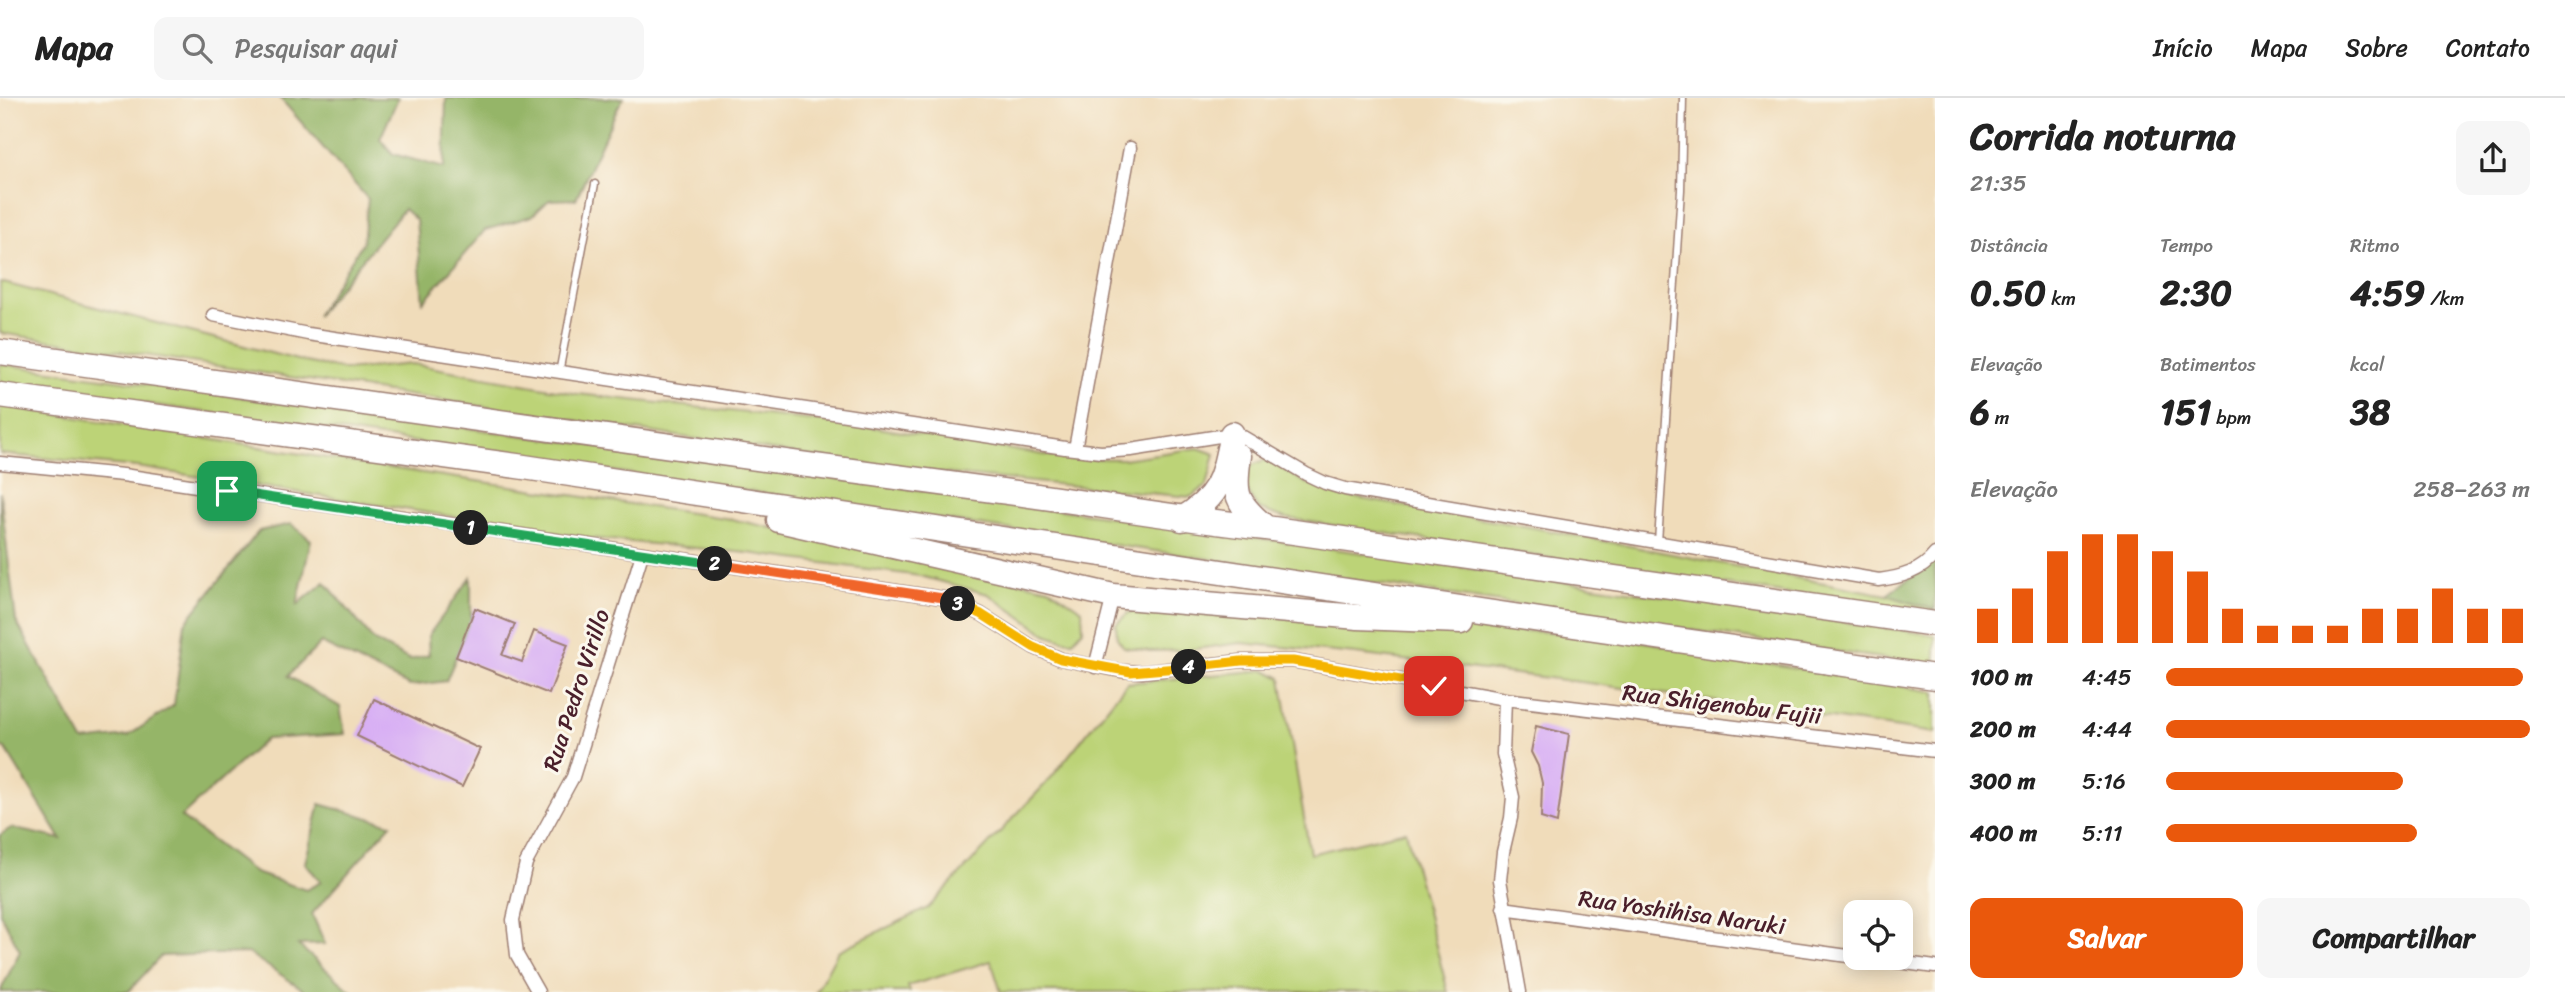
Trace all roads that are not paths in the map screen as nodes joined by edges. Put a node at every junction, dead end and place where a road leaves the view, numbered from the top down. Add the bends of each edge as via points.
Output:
1 (1683, 98) edge
2 (1130, 148) dead end
3 (595, 184) dead end
4 (213, 315) dead end
5 (0, 352) edge
6 (559, 373) junction
7 (0, 395) edge
8 (1237, 435) junction
9 (1075, 449) junction
10 (0, 463) edge
11 (691, 493) junction
12 (1182, 519) junction
13 (1266, 528) junction
14 (1658, 542) junction
15 (642, 554) junction
16 (1935, 554) edge
17 (1113, 596) junction
18 (1935, 624) edge
19 (1580, 626) junction
20 (1095, 667) junction
21 (1935, 677) edge
22 (1505, 699) junction
23 (1935, 751) edge
24 (1503, 908) junction
25 (1843, 955) edge
26 (1913, 964) edge
27 (1935, 967) edge
28 (538, 992) edge
29 (1520, 992) edge

1 - 14 lane
2 - 9 street
3 - 6 lane
4 - 6 street
5 - 12 highway
6 - 9 street
7 - 11 highway
8 - 9 street via 1131,450
8 - 12 highway via 1215,490 1202,507
8 - 13 highway via 1236,489 1244,509
8 - 14 street via 1306,474 1345,489
10 - 15 street, Rua Shigenobu Fujii via 123,475
11 - 17 highway via 786,522
11 - 19 highway
12 - 13 highway
13 - 18 highway
14 - 16 street via 1879,580 1903,577
15 - 20 street, Rua Shigenobu Fujii via 943,598 981,614 1033,647
15 - 28 street, Rua Pedro Virillo via 573,777 526,863 513,919 517,955
17 - 19 highway via 1358,617
17 - 20 street
19 - 21 highway
20 - 22 street, Rua Shigenobu Fujii via 1131,672 1241,661 1293,661
22 - 23 street, Rua Shigenobu Fujii
22 - 24 street via 1503,754 1513,797 1500,880
24 - 25 street, Rua Yoshihisa Naruki
24 - 29 street
26 - 27 street

